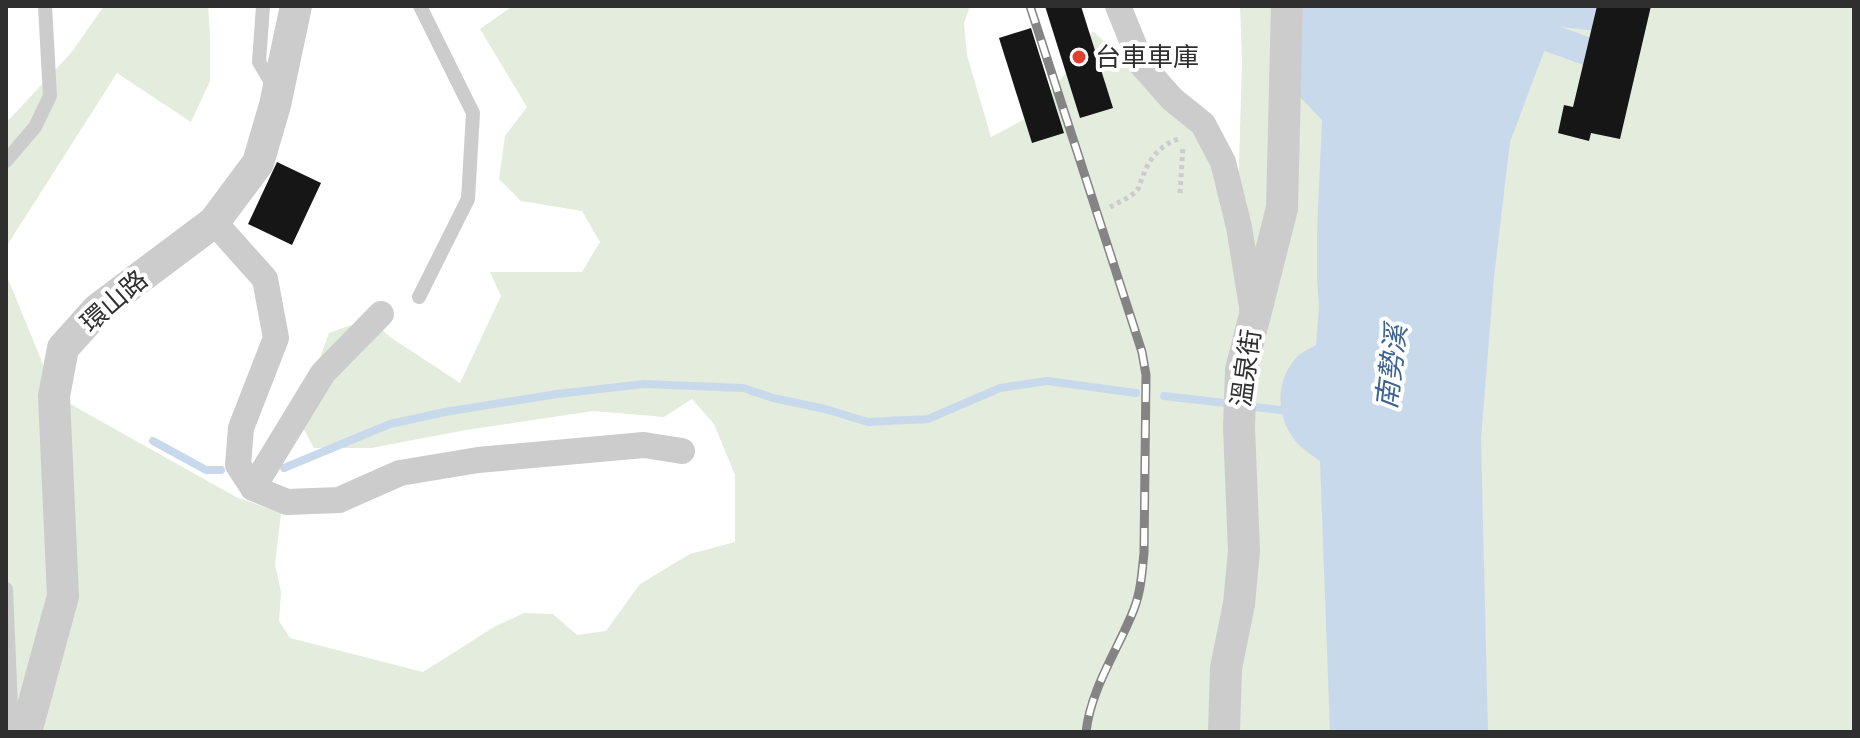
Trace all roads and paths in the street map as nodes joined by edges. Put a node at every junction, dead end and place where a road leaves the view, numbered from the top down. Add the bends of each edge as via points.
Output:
1 (45, 6) edge
2 (263, 6) edge
3 (296, 6) edge
4 (420, 6) edge
5 (1118, 6) edge
6 (1287, 6) edge
7 (278, 93) junction
8 (6, 161) edge
9 (1180, 193) dead end
10 (1110, 207) dead end
11 (214, 222) junction
12 (419, 297) dead end
13 (381, 314) dead end
14 (1253, 317) junction
15 (682, 451) dead end
16 (253, 488) junction
17 (6, 589) edge
18 (12, 732) edge
19 (26, 732) edge
20 (1224, 732) edge

1 - 8 lane via 50,96 35,127
2 - 7 lane via 259,62
3 - 7 street, 環山路
4 - 12 lane via 473,113 468,199
5 - 14 street via 1142,65 1203,124 1223,162
6 - 14 street, 溫泉街 via 1282,208
7 - 11 street, 環山路 via 258,163
9 - 10 path via 1184,137 1154,155 1139,188
11 - 16 street via 265,279 276,338 241,428 238,465
11 - 19 street, 環山路 via 98,309 63,348 54,396 63,596
13 - 16 street via 323,373
14 - 20 street, 溫泉街 via 1241,370 1244,551 1226,668
15 - 16 street via 644,445 478,460 400,473 339,500 287,502
17 - 18 lane

